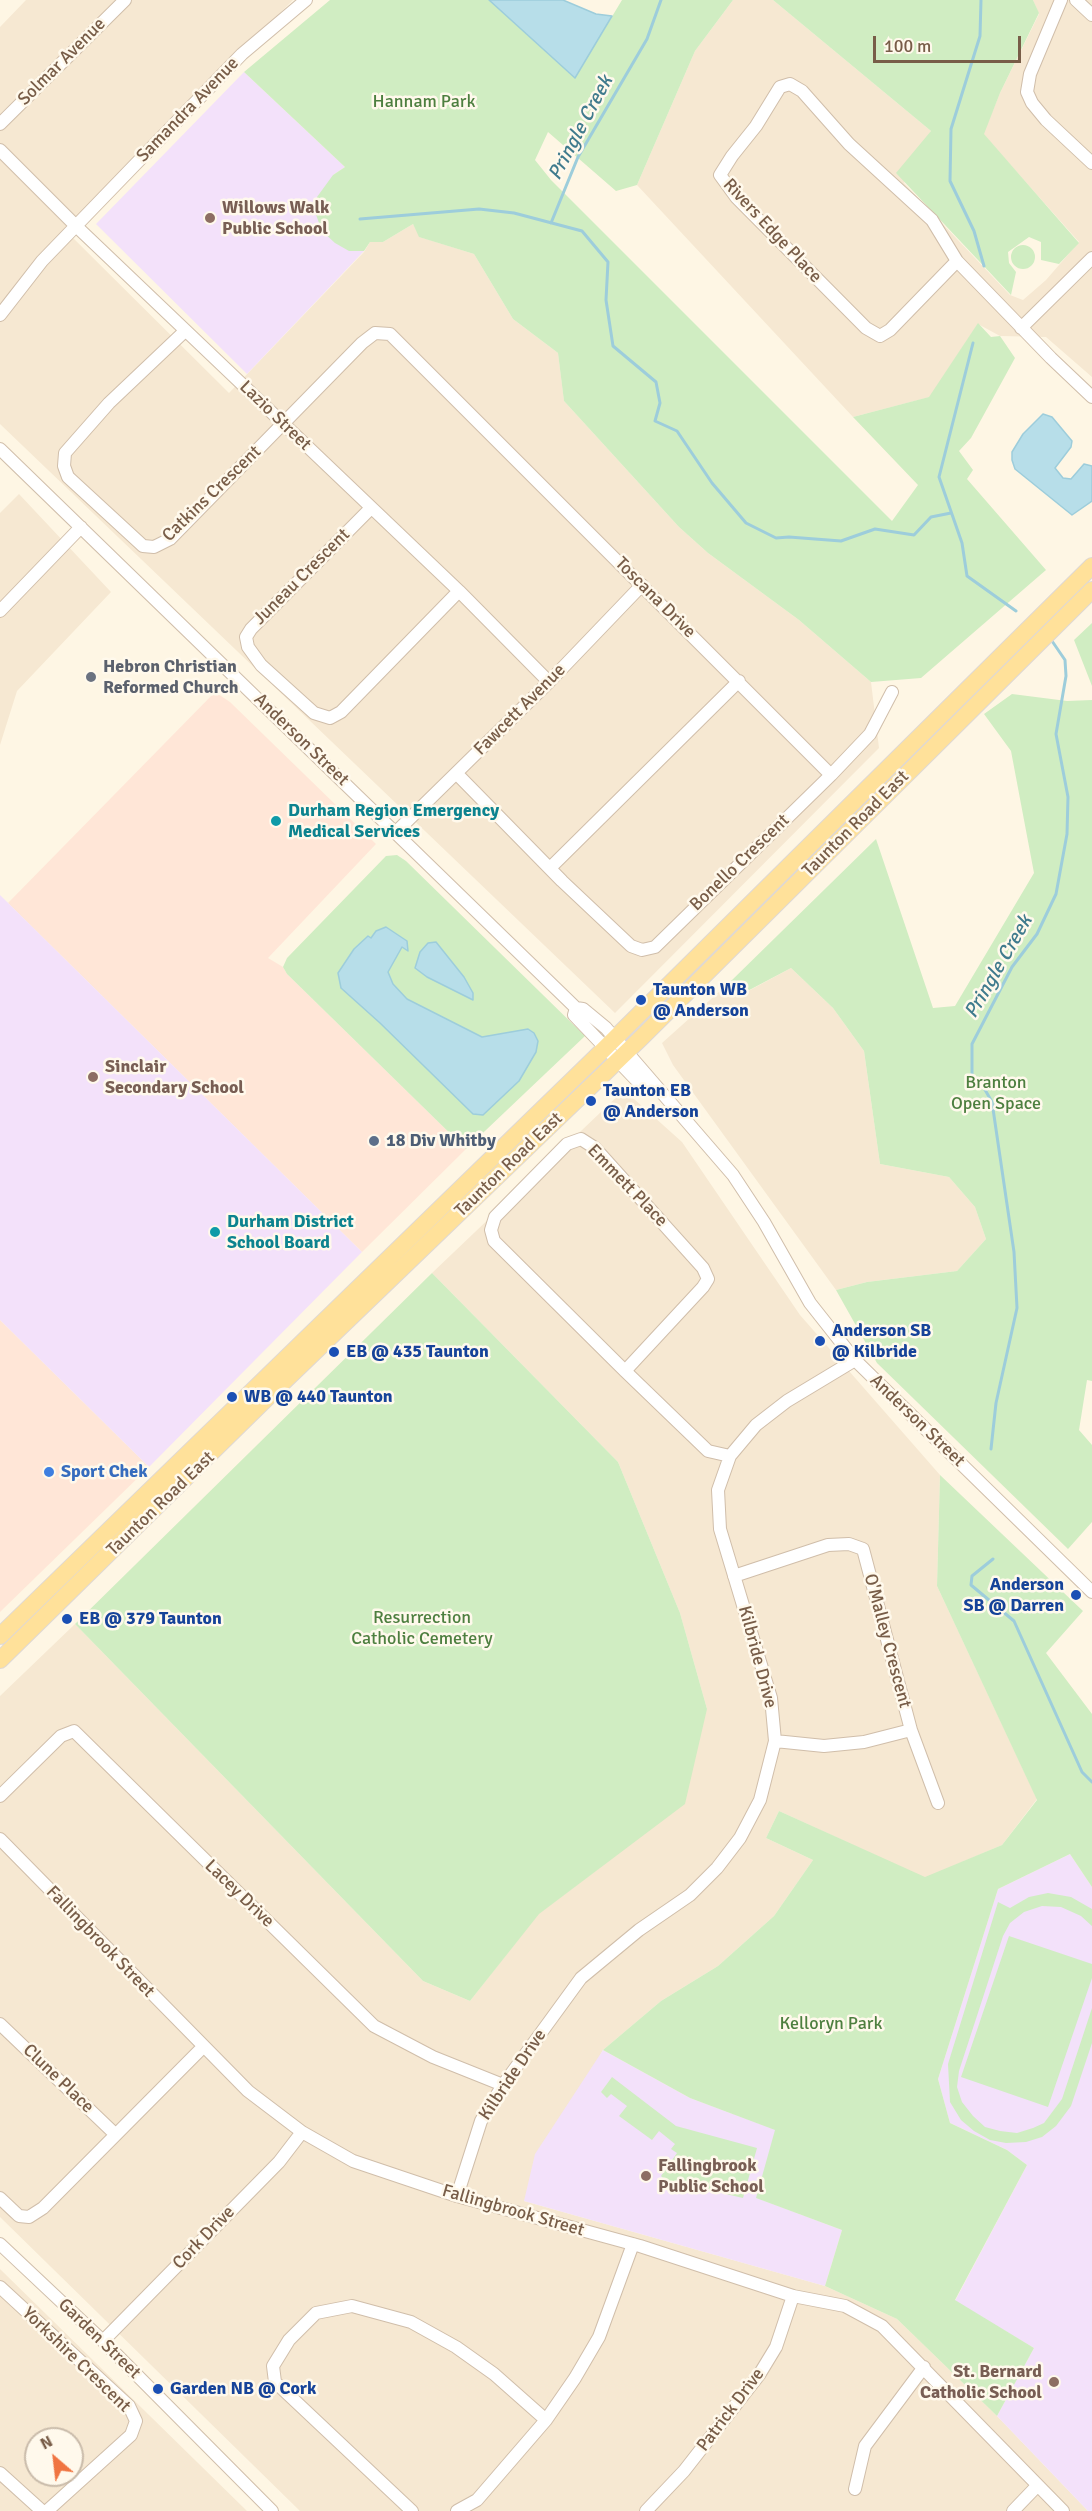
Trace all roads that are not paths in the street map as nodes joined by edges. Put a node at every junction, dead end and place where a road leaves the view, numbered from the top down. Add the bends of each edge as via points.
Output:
1 (125, 0) edge
2 (306, 0) edge
3 (1061, 0) edge
4 (1076, 0) edge
5 (1092, 15) edge
6 (0, 124) edge
7 (0, 150) edge
8 (1092, 163) edge
9 (76, 226) junction
10 (1092, 258) edge
11 (957, 261) junction
12 (0, 315) edge
13 (1021, 327) junction
14 (185, 331) junction
15 (1092, 397) edge
16 (284, 424) junction
17 (0, 449) edge
18 (370, 509) junction
19 (81, 527) junction
20 (1092, 566) edge
21 (642, 585) junction
22 (1092, 590) edge
23 (459, 591) junction
24 (0, 611) edge
25 (739, 681) junction
26 (549, 682) junction
27 (892, 692) dead end
28 (905, 750) junction
29 (918, 762) junction
30 (457, 774) junction
31 (831, 775) junction
32 (845, 809) junction
33 (858, 822) junction
34 (396, 832) junction
35 (550, 868) junction
36 (610, 1043) junction
37 (623, 1056) junction
38 (855, 1360) junction
39 (625, 1371) junction
40 (730, 1456) junction
41 (734, 1576) junction
42 (1092, 1592) edge
43 (0, 1636) edge
44 (0, 1660) edge
45 (911, 1730) junction
46 (775, 1741) junction
47 (0, 1796) edge
48 (938, 1803) dead end
49 (0, 1839) edge
50 (0, 2024) edge
51 (203, 2047) junction
52 (503, 2085) junction
53 (302, 2132) junction
54 (116, 2134) junction
55 (457, 2196) junction
56 (0, 2198) edge
57 (0, 2244) edge
58 (633, 2244) junction
59 (0, 2287) edge
60 (793, 2296) junction
61 (103, 2341) junction
62 (924, 2367) junction
63 (546, 2420) junction
64 (0, 2473) edge
65 (1038, 2486) junction
66 (855, 2489) dead end
67 (42, 2511) edge
68 (47, 2511) edge
69 (272, 2511) edge
70 (412, 2511) edge
71 (457, 2511) edge
72 (646, 2511) edge
73 (1013, 2511) edge
74 (1064, 2511) edge

1 - 6 street, Solmar Avenue
2 - 9 street, Samandra Avenue via 242,54
3 - 8 street via 1030,74 1028,92 1046,120
4 - 5 street
7 - 9 street, Lazio Street
9 - 12 street, Samandra Avenue via 42,261
9 - 14 street, Lazio Street
10 - 13 street
11 - 11 street, Rivers Edge Place via 932,220 849,144 802,91 790,84 780,87 720,175 760,222 866,328 880,336
11 - 13 street, Rivers Edge Place
13 - 15 street, Rivers Edge Place
14 - 16 street, Lazio Street
14 - 16 street, Catkins Crescent via 74,440 64,453 68,477 142,546 154,547 170,539
16 - 18 street, Lazio Street
16 - 21 street, Toscana Drive via 362,343 375,333 390,334
17 - 19 street, Anderson Street
18 - 23 street, Lazio Street
18 - 23 street, Juneau Crescent via 246,637 248,647 261,664 314,713 330,718 341,712
19 - 24 street
19 - 34 street, Anderson Street
20 - 28 main road, Taunton Road East
21 - 25 street, Toscana Drive
21 - 26 street, Fawcett Avenue
22 - 29 main road, Taunton Road East
23 - 26 street, Lazio Street
25 - 31 street
25 - 35 street
26 - 30 street, Fawcett Avenue
27 - 31 street, Bonello Crescent via 870,734
28 - 29 main road
28 - 32 main road, Taunton Road East
29 - 33 main road, Taunton Road East
30 - 34 street, Fawcett Avenue
30 - 35 street
31 - 35 street, Bonello Crescent via 655,947 642,950 631,946
32 - 33 main road
32 - 36 main road, Taunton Road East
33 - 37 main road, Taunton Road East
34 - 36 street, Anderson Street via 576,1008 574,1015
36 - 37 street, Anderson Street
36 - 43 main road, Taunton Road East
37 - 38 street, Anderson Street via 643,1086 656,1088 733,1175 810,1303
37 - 44 main road, Taunton Road East
38 - 40 street, Kilbride Drive via 756,1425
38 - 42 street, Anderson Street
39 - 39 street, Emmett Place via 494,1240 491,1230 495,1216 567,1144 581,1139 595,1148 703,1268 708,1279
39 - 40 street, Emmett Place via 708,1451
40 - 41 street, Kilbride Drive via 718,1490 720,1529
41 - 45 street, O'Malley Crescent via 828,1545 849,1544 863,1549
41 - 46 street, Kilbride Drive via 771,1698
45 - 46 street, O'Malley Crescent via 864,1742 824,1746
45 - 48 street
46 - 52 street, Kilbride Drive via 760,1800 723,1861 690,1895 639,1930 581,1978
47 - 52 street, Lacey Drive via 61,1736 74,1731 374,2026 433,2057
49 - 51 street, Fallingbrook Street
50 - 54 street, Clune Place
51 - 53 street, Fallingbrook Street via 248,2091
51 - 54 street
52 - 55 street, Kilbride Drive via 481,2121
53 - 55 street, Fallingbrook Street via 353,2161
53 - 61 street, Cork Drive via 279,2162
54 - 56 street via 43,2208 29,2217 18,2216
55 - 58 street, Fallingbrook Street
57 - 61 street, Garden Street
58 - 60 street, Fallingbrook Street
58 - 63 street via 599,2337
59 - 68 street, Yorkshire Crescent via 129,2406 136,2421 131,2435
60 - 62 street, Fallingbrook Street via 845,2306 882,2326
60 - 72 street, Patrick Drive via 777,2347 759,2376 684,2471
61 - 69 street, Garden Street
62 - 65 street, Fallingbrook Street
62 - 66 street via 865,2446
63 - 70 street via 494,2374 411,2322 352,2306 316,2313 289,2340 273,2366 274,2382
63 - 71 street via 477,2500
64 - 67 street
65 - 73 street
65 - 74 street, Fallingbrook Street

